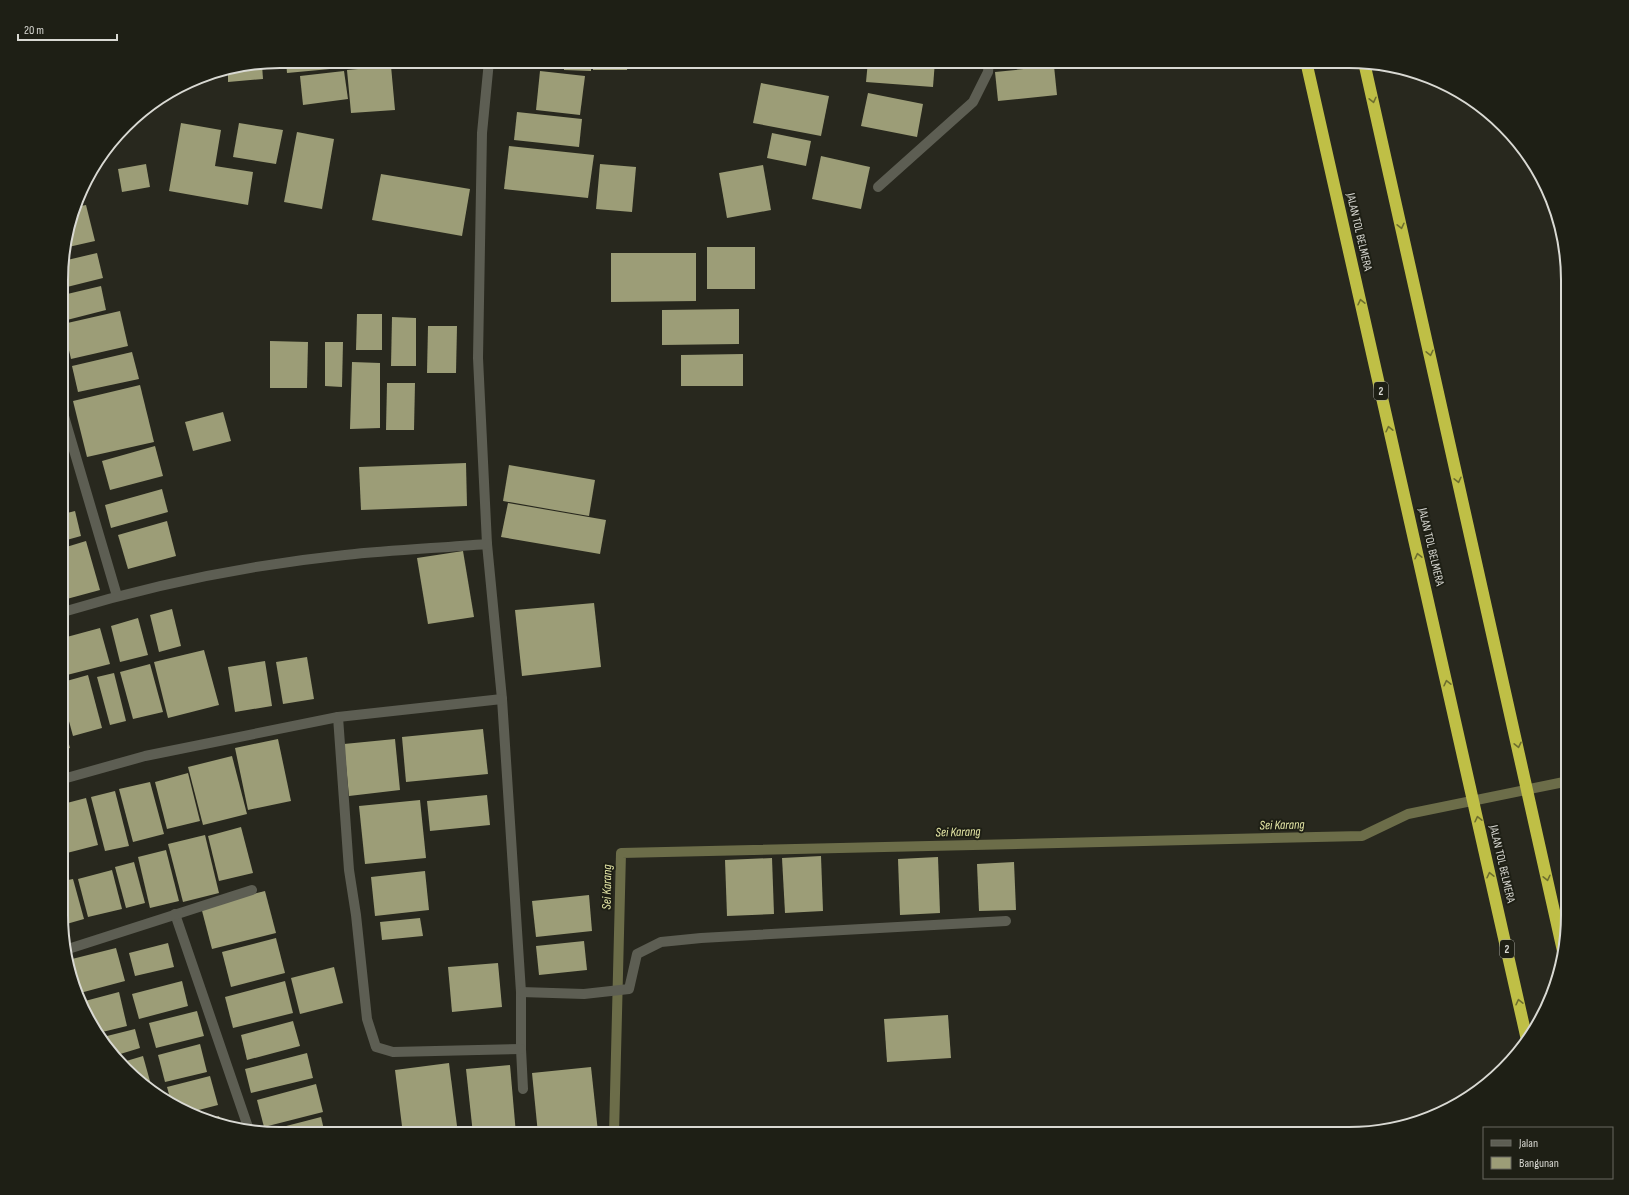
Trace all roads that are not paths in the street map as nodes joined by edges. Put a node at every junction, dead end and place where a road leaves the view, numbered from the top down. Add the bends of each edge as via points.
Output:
1 (488, 68) edge
2 (988, 68) edge
3 (1308, 68) edge
4 (1365, 68) edge
5 (878, 188) dead end
6 (68, 430) edge
7 (487, 544) junction
8 (117, 596) junction
9 (68, 611) edge
10 (502, 699) junction
11 (338, 718) junction
12 (68, 778) edge
13 (252, 890) dead end
14 (176, 914) junction
15 (1006, 922) dead end
16 (1560, 937) edge
17 (71, 948) edge
18 (521, 992) junction
19 (1525, 1033) edge
20 (521, 1049) junction
21 (523, 1090) dead end
22 (247, 1124) edge

1 - 7 street via 482,133 478,358
2 - 5 street via 973,102
19 -> 3 highway, JALAN TOL BELMERA / 2
4 -> 16 highway
6 - 8 street
7 - 8 street via 344,555 271,565 186,579
7 - 10 street
8 - 9 street
10 - 11 street
10 - 18 street
11 - 12 street via 145,756
11 - 20 street via 349,870 367,1018 376,1047 393,1052
13 - 14 street
14 - 17 street
14 - 22 street
15 - 18 street via 661,942 636,954 629,989 584,994
18 - 20 street
20 - 21 street

